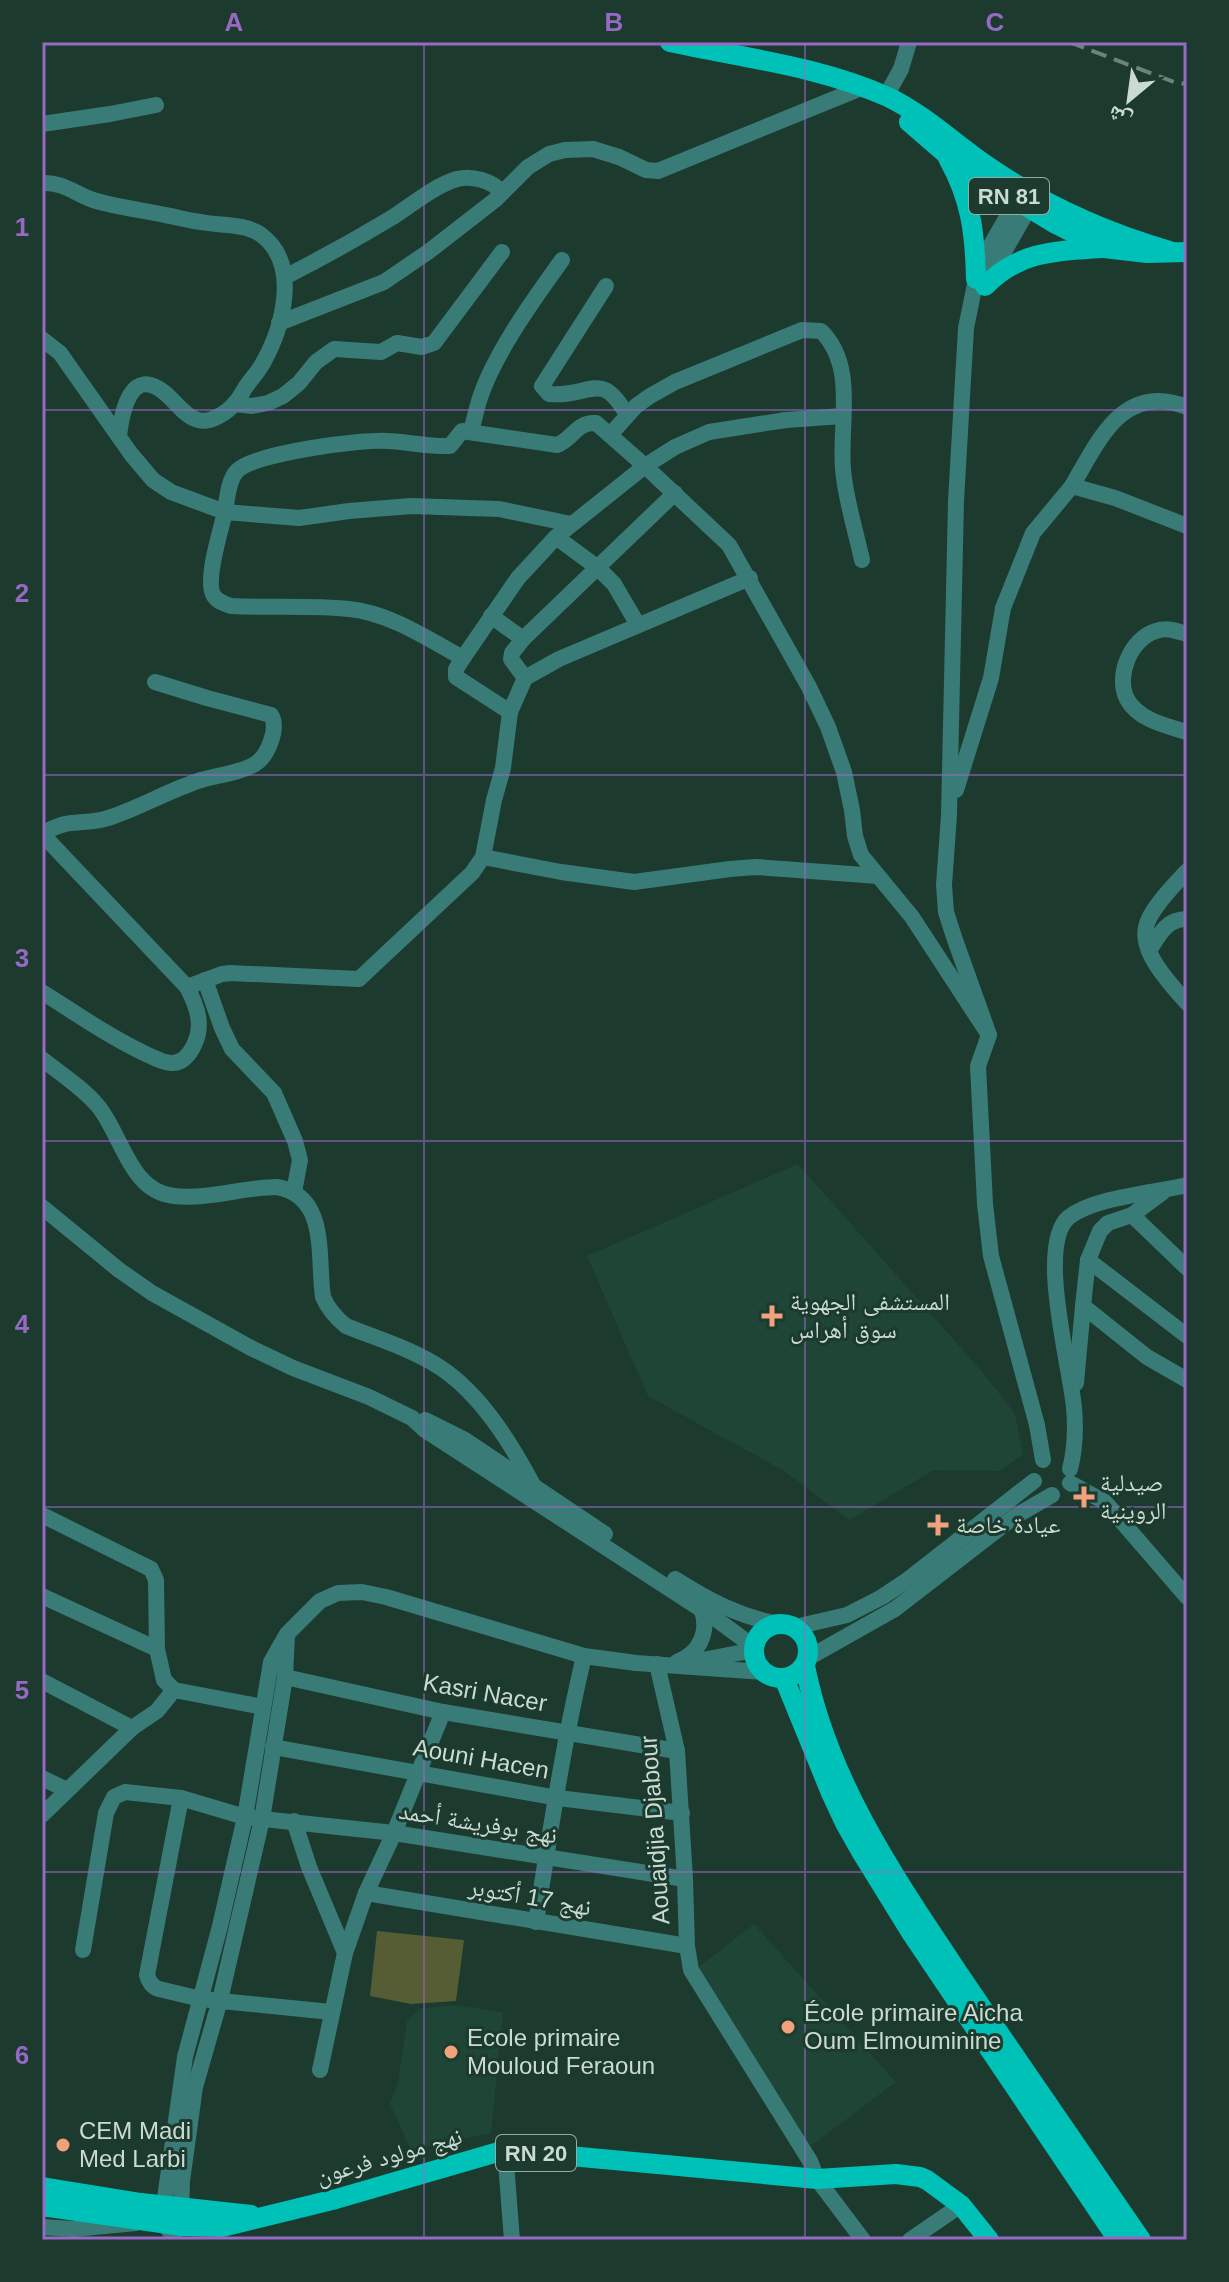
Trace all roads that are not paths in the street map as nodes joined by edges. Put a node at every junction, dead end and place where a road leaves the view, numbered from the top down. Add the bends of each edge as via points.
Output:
1 (670, 42) edge
2 (909, 42) edge
3 (872, 92) junction
4 (156, 105) dead end
5 (42, 124) edge
6 (946, 154) junction
7 (42, 183) edge
8 (502, 192) junction
9 (1025, 199) junction
10 (1104, 248) junction
11 (1178, 251) edge
12 (502, 252) dead end
13 (562, 260) dead end
14 (285, 277) junction
15 (980, 283) junction
16 (606, 286) dead end
17 (279, 323) junction
18 (42, 339) edge
19 (235, 404) junction
20 (1187, 407) edge
21 (627, 415) junction
22 (843, 416) junction
23 (471, 431) junction
24 (610, 435) junction
25 (119, 436) junction
26 (645, 466) junction
27 (1072, 486) junction
28 (675, 493) junction
29 (225, 512) junction
30 (571, 524) junction
31 (1187, 526) edge
32 (556, 537) junction
33 (862, 560) dead end
34 (598, 568) junction
35 (750, 578) junction
36 (491, 616) junction
37 (638, 625) junction
38 (1187, 634) edge
39 (523, 639) junction
40 (463, 658) junction
41 (525, 678) junction
42 (155, 682) dead end
43 (510, 712) junction
44 (1187, 732) edge
45 (949, 815) junction
46 (42, 834) edge
47 (483, 857) junction
48 (1187, 871) edge
49 (878, 876) junction
50 (1187, 919) edge
51 (1149, 951) junction
52 (205, 980) junction
53 (187, 987) junction
54 (42, 992) edge
55 (1187, 1003) edge
56 (989, 1035) junction
57 (42, 1059) edge
58 (1183, 1186) edge
59 (294, 1192) junction
60 (42, 1207) edge
61 (1132, 1215) junction
62 (1088, 1260) junction
63 (1187, 1268) edge
64 (1083, 1306) junction
65 (1187, 1336) edge
66 (1187, 1380) edge
67 (1074, 1407) junction
68 (1043, 1460) junction
69 (1070, 1476) junction
70 (1034, 1481) junction
71 (531, 1489) junction
72 (1052, 1495) junction
73 (42, 1515) edge
74 (42, 1596) edge
75 (1187, 1597) edge
76 (701, 1608) junction
77 (787, 1626) junction
78 (287, 1634) junction
79 (754, 1648) junction
80 (157, 1649) junction
81 (584, 1656) junction
82 (806, 1662) junction
83 (670, 1664) junction
84 (774, 1675) junction
85 (285, 1677) junction
86 (42, 1681) edge
87 (174, 1690) junction
88 (263, 1707) junction
89 (443, 1712) junction
90 (132, 1728) junction
91 (566, 1731) junction
92 (273, 1747) junction
93 (677, 1751) junction
94 (418, 1772) junction
95 (42, 1778) edge
96 (67, 1790) junction
97 (181, 1798) junction
98 (558, 1798) junction
99 (682, 1813) junction
100 (42, 1815) edge
101 (254, 1818) junction
102 (294, 1821) junction
103 (394, 1833) junction
104 (546, 1858) junction
105 (685, 1879) junction
106 (366, 1893) junction
107 (536, 1922) junction
108 (687, 1946) junction
109 (83, 1950) dead end
110 (345, 1953) junction
111 (201, 1999) junction
112 (220, 2000) junction
113 (331, 2012) junction
114 (320, 2070) dead end
115 (505, 2150) junction
116 (817, 2179) junction
117 (42, 2187) edge
118 (961, 2205) junction
119 (42, 2206) edge
120 (170, 2223) edge
121 (42, 2227) edge
122 (512, 2240) edge
123 (863, 2240) edge
124 (910, 2240) edge
125 (989, 2240) edge
126 (1118, 2240) edge
127 (1141, 2240) edge

1 - 3 main road, RN 81 via 808,69
2 - 3 street via 901,69
3 - 6 main road, RN 81
3 - 8 street via 658,171 593,149 549,154
3 - 9 main road, RN 81 via 912,110
4 - 5 street
6 - 9 main road, RN 81
6 - 15 main road via 972,215
7 - 14 street via 61,184 95,200 244,226 272,245
8 - 14 street via 484,180 459,178
8 - 17 street via 384,282
9 - 10 main road, RN 81
9 - 11 main road, RN 81 via 1116,235
9 - 15 street via 988,250
10 - 11 main road, RN 81
10 - 15 main road via 1026,258
12 - 19 street via 434,343 397,343 381,352 334,349 283,396 252,406
13 - 23 street via 488,377
14 - 17 street
15 - 45 street via 964,354
16 - 21 street via 542,386 549,394 564,396 608,390
17 - 19 street via 261,367
18 - 25 street via 60,353
19 - 25 street via 217,417 195,420 163,391 141,385 128,400
20 - 27 street via 1170,400 1130,407 1107,430
21 - 22 street via 675,382 813,329 828,338 837,355
21 - 24 street
22 - 26 street via 709,432
22 - 33 street via 843,471
23 - 24 street via 557,445 578,427 596,423
23 - 29 street via 462,431 450,446 385,441 259,459 232,477
24 - 26 street
25 - 29 street via 153,480
26 - 28 street
26 - 30 street
27 - 31 street
27 - 45 street via 1033,533 1003,608 991,678
28 - 34 street
28 - 35 street via 729,545
29 - 30 street via 299,518 411,506 499,509
29 - 40 street via 211,577 218,600 231,606 370,613
30 - 32 street
32 - 34 street
32 - 36 street
34 - 37 street
34 - 39 street
35 - 37 street
35 - 49 street via 828,727 844,772 861,855
36 - 39 street
36 - 40 street
37 - 41 street
38 - 44 street via 1153,631 1134,648 1121,675 1133,707 1160,724
39 - 41 street via 511,659
40 - 43 street via 456,669 458,679
41 - 43 street
42 - 46 street via 271,715 274,728 262,758 105,820 63,824
43 - 47 street
45 - 56 street via 946,912
46 - 53 street
47 - 49 street via 634,882 756,867
47 - 52 street via 359,979 230,973
48 - 51 street via 1149,919
49 - 56 street via 912,917
50 - 51 street via 1166,925
51 - 55 street
52 - 53 street
52 - 59 street via 232,1049 274,1093 295,1141 300,1160
53 - 54 street via 198,1013 198,1034 187,1056 172,1063 123,1043
56 - 68 street via 978,1066 986,1217 991,1256
57 - 59 street via 98,1106 152,1189 176,1197 268,1187
58 - 61 street via 1162,1192
58 - 67 street via 1105,1202 1079,1211 1061,1226 1056,1291
59 - 71 street via 316,1219 328,1308 346,1326 421,1357 456,1380 505,1437
60 - 71 street via 152,1293 279,1361 452,1432
61 - 62 street via 1100,1231
61 - 63 street
62 - 64 street
62 - 65 street
64 - 66 street via 1147,1357
64 - 67 street
67 - 69 street
68 - 69 street via 1062,1460
68 - 70 street
69 - 72 street via 1063,1492
69 - 75 street via 1105,1502
70 - 72 street
70 - 77 street via 872,1603 829,1621
71 - 76 street
71 - 77 street via 688,1587 740,1614
72 - 82 street via 1014,1517 895,1609
73 - 80 street via 151,1569 156,1580
74 - 80 street
76 - 79 street
76 - 83 street via 705,1626 699,1645
77 - 79 main road via 762,1631
77 - 82 main road via 806,1638
78 - 81 street via 320,1601 338,1593 362,1592
78 - 85 street
78 - 88 street via 271,1662
79 - 83 street
79 - 84 main road via 755,1658
80 - 87 street via 164,1680
81 - 83 street
81 - 91 street
82 - 84 main road via 792,1676
82 - 127 main road via 830,1755 879,1850
83 - 84 street
83 - 93 street, Aouaidjia Djabour
84 - 126 main road via 856,1843
85 - 89 street, Kasri Nacer
85 - 92 street
86 - 90 street
87 - 88 street
87 - 90 street via 157,1711
88 - 101 street
89 - 91 street, Kasri Nacer
89 - 94 street
90 - 96 street
91 - 93 street, Kasri Nacer
91 - 98 street
92 - 94 street, Aouni Hacen
92 - 101 street
93 - 99 street, Aouaidjia Djabour
94 - 98 street, Aouni Hacen
94 - 103 street
95 - 96 street
96 - 100 street
97 - 101 street, نهج بوفريشة أحمد
97 - 109 street, نهج بوفريشة أحمد via 125,1792 111,1802
97 - 111 street via 147,1975 154,1987
98 - 99 street, Aouni Hacen
98 - 104 street
99 - 105 street, Aouaidjia Djabour
101 - 102 street, نهج بوفريشة أحمد
101 - 111 street
101 - 112 street
102 - 103 street, نهج بوفريشة أحمد
102 - 110 street
103 - 104 street, نهج بوفريشة أحمد
103 - 106 street
104 - 105 street, نهج بوفريشة أحمد
104 - 107 street
105 - 108 street, Aouaidjia Djabour
106 - 107 street, نهج 17 أكتوبر
106 - 110 street
107 - 108 street, نهج 17 أكتوبر
108 - 116 street, Aouaidjia Djabour via 691,1970
110 - 113 street
111 - 112 street
111 - 120 street via 185,2057
112 - 113 street
112 - 120 street via 195,2087
113 - 114 street
115 - 116 main road, نهج مولود فرعون / RN 20
115 - 120 main road, نهج مولود فرعون / RN 20 via 222,2227
115 - 122 street
116 - 118 main road, RN 20 via 912,2175
116 - 123 street, Aouaidjia Djabour
117 - 120 main road, RN 20
118 - 124 street
118 - 125 main road, RN 20
119 - 120 main road, RN 20
120 - 121 street

